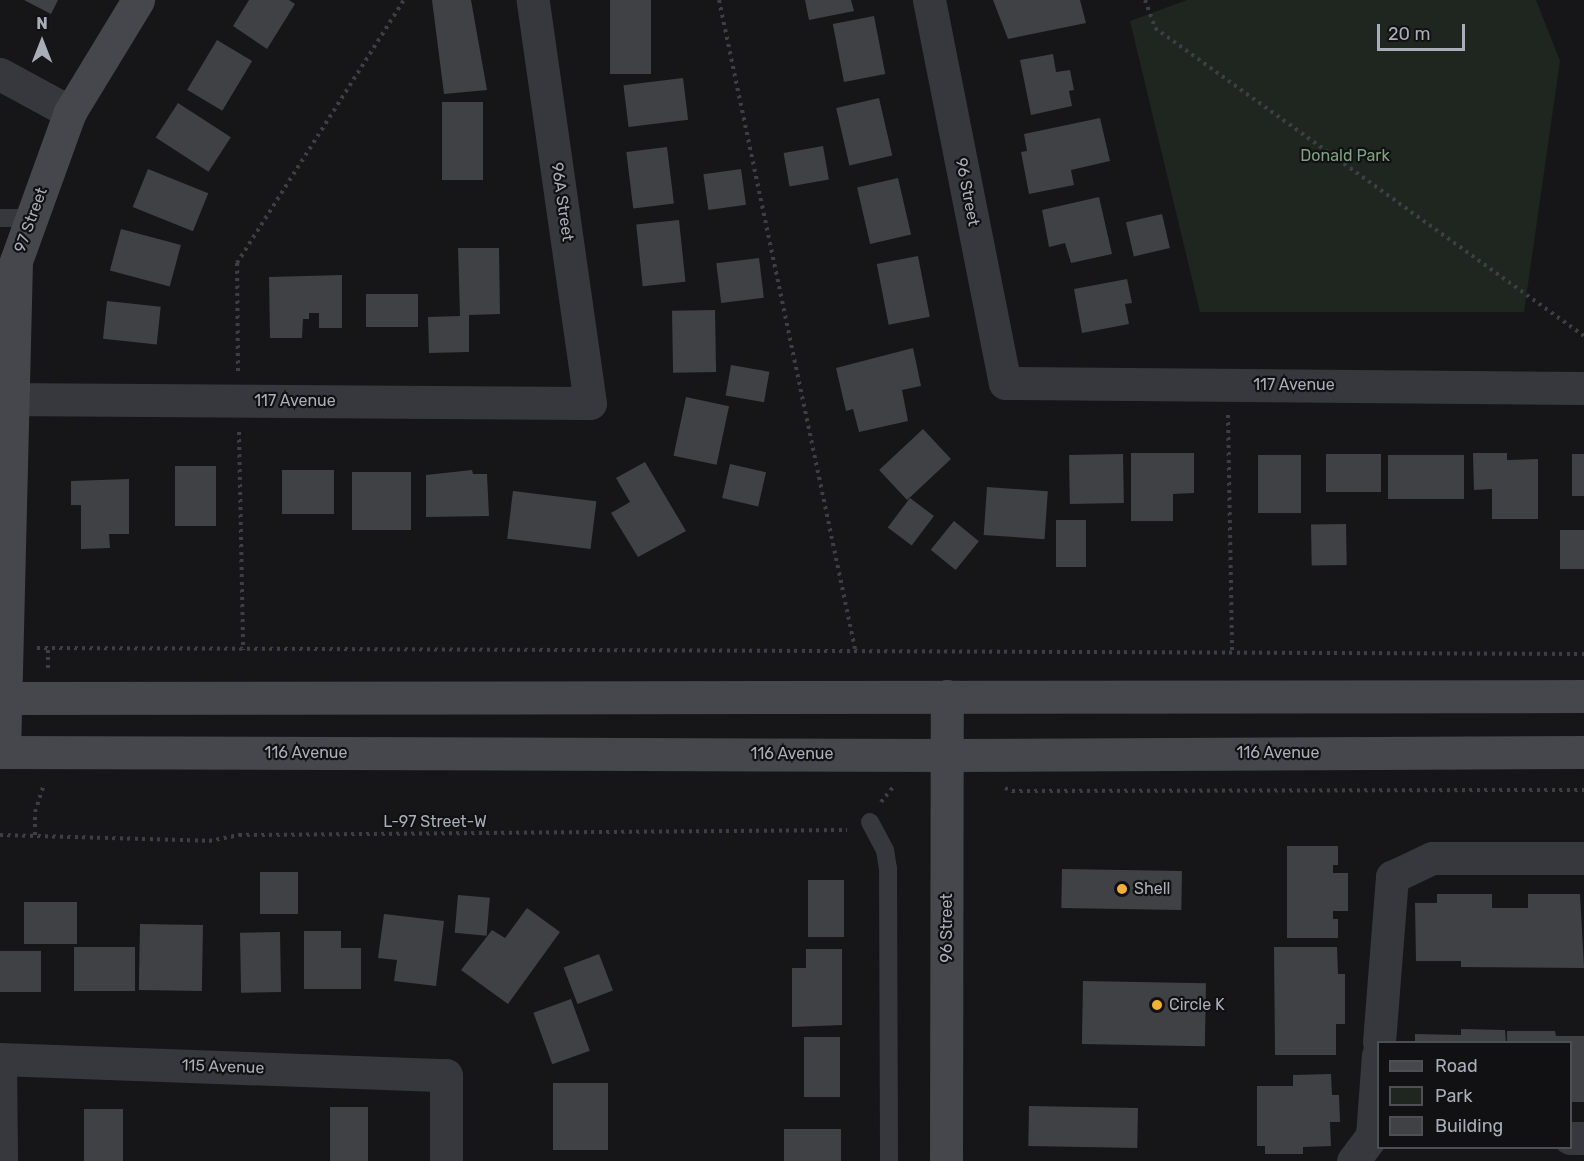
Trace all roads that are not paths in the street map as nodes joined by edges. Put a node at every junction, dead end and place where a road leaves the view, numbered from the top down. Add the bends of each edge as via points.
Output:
1 (138, 0) edge
2 (533, 0) edge
3 (929, 0) edge
4 (0, 74) edge
5 (70, 112) junction
6 (16, 218) edge
7 (1005, 383) joint
8 (1584, 388) edge
9 (5, 399) edge
10 (590, 403) joint
11 (947, 696) junction
12 (1584, 696) edge
13 (2, 698) edge
14 (2, 752) edge
15 (1584, 752) edge
16 (948, 755) junction
17 (870, 822) road end
18 (1584, 858) edge
19 (1380, 1041) edge
20 (0, 1059) edge
21 (1377, 1064) edge
22 (1368, 1144) edge
23 (1, 1161) edge
24 (446, 1161) edge
25 (889, 1161) edge
26 (946, 1161) edge

1 - 5 main road, 97 Street
2 - 10 street, 96A Street
3 - 7 street, 96 Street
4 - 5 street
5 - 6 main road, 97 Street
6 - 9 main road, 97 Street
7 - 8 street, 117 Avenue
9 - 10 street, 117 Avenue
9 - 13 main road, 97 Street via 6,648
11 - 12 main road
11 - 13 main road
11 - 16 main road, 96 Street
13 - 14 main road, 97 Street
14 - 16 main road, 116 Avenue
15 - 16 main road, 116 Avenue
16 - 26 main road, 96 Street
17 - 25 lane via 885,850 888,868
18 - 19 street via 1432,858 1392,877
20 - 23 street
20 - 24 street, 115 Avenue via 446,1075
21 - 22 street

